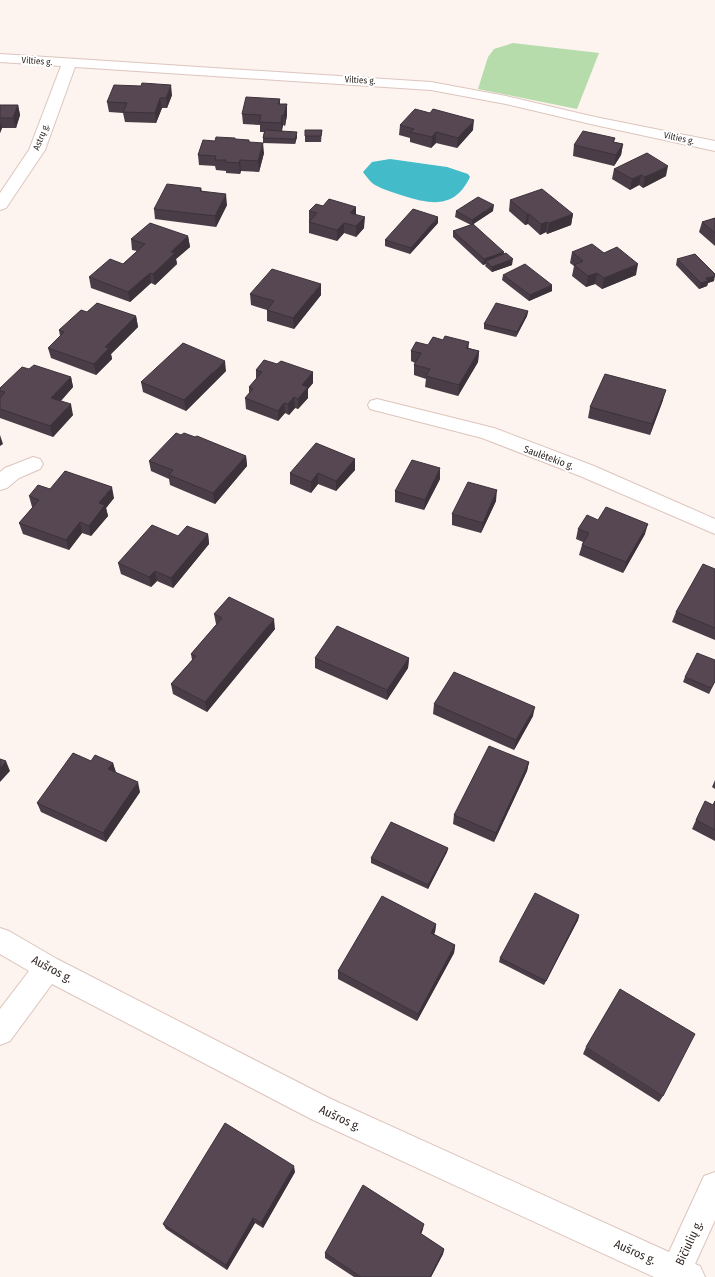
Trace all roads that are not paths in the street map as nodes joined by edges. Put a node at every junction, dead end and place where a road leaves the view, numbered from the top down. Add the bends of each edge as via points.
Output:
1 (0, 58) edge
2 (69, 63) junction
3 (715, 146) edge
4 (0, 205) edge
5 (377, 404) dead end
6 (33, 464) dead end
7 (0, 482) edge
8 (715, 527) edge
9 (0, 940) edge
10 (48, 968) junction
11 (0, 1031) edge
12 (715, 1186) edge
13 (679, 1275) edge

1 - 2 street, Vilties g.
2 - 3 street, Vilties g. via 431,86
2 - 4 street, Astrų g. via 37,150
5 - 8 street, Saulėtekio g. via 487,433 587,471
6 - 7 street via 12,473
9 - 10 street, Aušros g.
10 - 11 street
10 - 13 street, Aušros g. via 321,1109
12 - 13 street, Bičiulių g.

